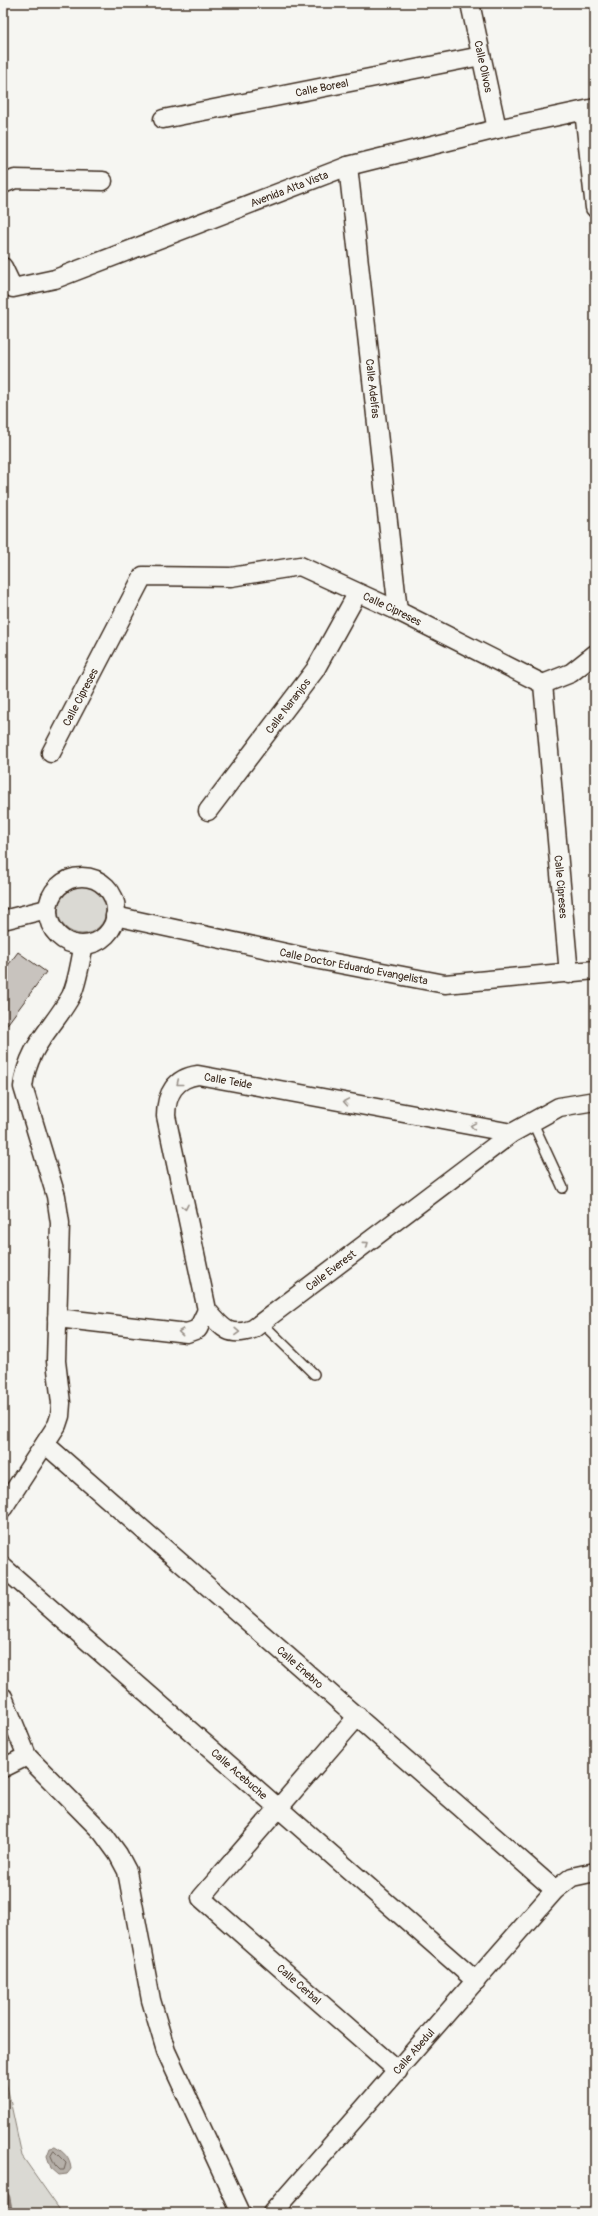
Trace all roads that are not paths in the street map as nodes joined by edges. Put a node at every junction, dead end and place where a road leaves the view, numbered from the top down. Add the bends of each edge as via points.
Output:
1 (470, 3) edge
2 (481, 56) junction
3 (589, 110) edge
4 (163, 119) dead end
5 (497, 129) junction
6 (348, 166) junction
7 (103, 181) dead end
8 (3, 184) edge
9 (595, 208) edge
10 (3, 267) edge
11 (357, 594) junction
12 (398, 612) junction
13 (595, 654) edge
14 (544, 684) junction
15 (51, 753) dead end
16 (208, 811) dead end
17 (47, 909) junction
18 (115, 916) junction
19 (3, 920) edge
20 (84, 945) junction
21 (595, 970) edge
22 (569, 974) junction
23 (595, 1101) edge
24 (532, 1121) junction
25 (512, 1133) junction
26 (563, 1188) dead end
27 (208, 1310) junction
28 (57, 1318) junction
29 (262, 1323) junction
30 (314, 1374) dead end
31 (45, 1444) junction
32 (3, 1508) edge
33 (3, 1567) edge
34 (3, 1698) edge
35 (358, 1716) junction
36 (28, 1756) junction
37 (3, 1768) edge
38 (279, 1809) junction
39 (595, 1866) edge
40 (595, 1872) edge
41 (538, 1874) junction
42 (555, 1890) junction
43 (476, 1981) junction
44 (398, 2071) junction
45 (241, 2213) edge
46 (272, 2213) edge

1 - 2 street, Calle Olivos
2 - 4 street, Calle Boreal
2 - 5 street, Calle Olivos
3 - 5 street, Avenida Alta Vista
3 - 9 street
5 - 6 street, Avenida Alta Vista
6 - 10 street, Avenida Alta Vista via 55,279 13,288
6 - 12 street, Calle Adelfas
7 - 8 street via 15,179
11 - 12 street, Calle Cipreses
11 - 15 street, Calle Cipreses via 300,566 231,577 143,576
11 - 16 street, Calle Naranjos via 314,670
12 - 14 street, Calle Cipreses
13 - 14 street via 572,673
14 - 22 street, Calle Cipreses
17 - 18 street via 54,891 61,884 80,877 90,878 110,892 115,906
17 - 19 street
17 - 20 street via 51,926 62,939 72,944
18 - 20 street via 113,925 105,936
18 - 22 street, Calle Doctor Eduardo Evangelista via 445,984
20 - 28 street via 72,994 42,1040 33,1049 24,1073 23,1087 56,1196 60,1223
21 - 22 street, Calle Doctor Eduardo Evangelista
23 - 24 street, Calle Everest via 559,1107
24 - 25 street, Calle Everest
24 - 26 lane
25 -> 27 street, Calle Teide via 198,1075 189,1076 176,1083 166,1103 166,1116
29 -> 25 street, Calle Everest
27 -> 28 street via 198,1329 187,1332
27 -> 29 street, Calle Everest via 228,1332 243,1333
28 - 31 street via 56,1361 60,1416
29 - 30 lane
31 - 32 street
31 - 35 street, Calle Enebro
33 - 38 street, Calle Acebuche
34 - 36 street
35 - 38 street
35 - 41 street, Calle Enebro
36 - 37 street
36 - 45 street via 102,1832 127,1871 151,2000 166,2052
38 - 43 street, Calle Acebuche
38 - 44 street, Calle Cerbal via 201,1898
39 - 41 street via 578,1864 551,1874
40 - 42 street, Calle Abedul via 572,1877
41 - 42 street, Calle Enebro
42 - 43 street, Calle Abedul
43 - 44 street, Calle Abedul
44 - 46 street, Calle Abedul

